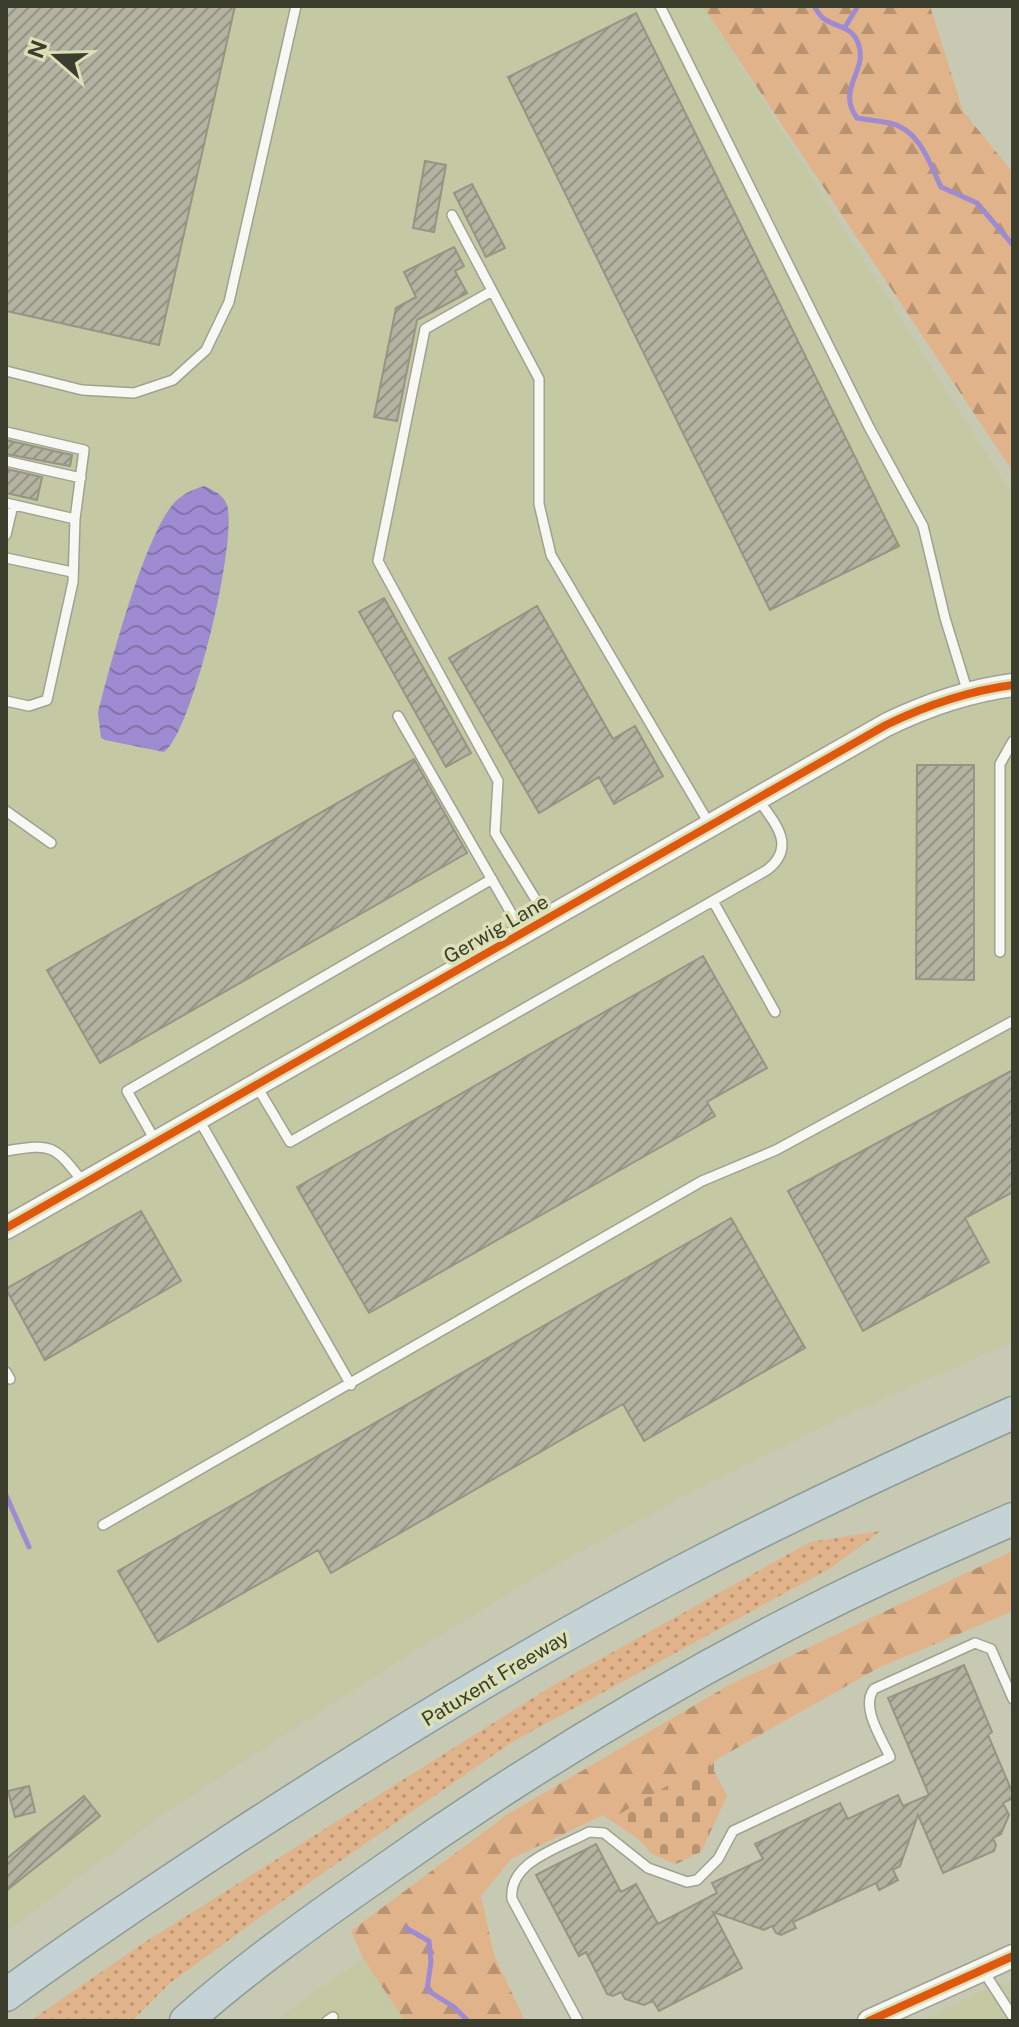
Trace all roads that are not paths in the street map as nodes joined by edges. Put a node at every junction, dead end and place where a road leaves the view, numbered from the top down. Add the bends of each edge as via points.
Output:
1 (296, 6) edge
2 (660, 6) edge
3 (452, 215) dead end
4 (492, 291) junction
5 (6, 371) edge
6 (6, 432) edge
7 (6, 461) edge
8 (81, 478) junction
9 (9, 504) edge
10 (75, 519) junction
11 (6, 535) edge
12 (6, 558) edge
13 (72, 572) junction
14 (1013, 685) edge
15 (968, 693) junction
16 (6, 701) edge
17 (398, 716) dead end
18 (1013, 741) edge
19 (757, 798) junction
20 (6, 811) edge
21 (710, 825) junction
22 (51, 843) dead end
23 (492, 879) junction
24 (713, 901) junction
25 (547, 918) junction
26 (522, 932) junction
27 (1000, 952) dead end
28 (775, 1012) dead end
29 (1013, 1021) edge
30 (256, 1085) junction
31 (198, 1118) junction
32 (156, 1142) junction
33 (6, 1151) edge
34 (83, 1183) junction
35 (6, 1228) edge
36 (351, 1385) junction
37 (1013, 1413) edge
38 (1013, 1519) edge
39 (103, 1525) dead end
40 (1013, 1699) edge
41 (1013, 1956) edge
42 (982, 1969) junction
43 (6, 1995) edge
44 (1013, 2017) edge
45 (186, 2021) edge
46 (578, 2021) edge
47 (869, 2021) edge

1 - 5 lane via 229,302 206,350 173,380 134,393 82,390
2 - 15 lane via 923,526
3 - 4 lane
4 - 21 lane via 539,379 539,504 551,555
4 - 25 lane via 425,329 378,561 498,781 495,833
6 - 8 lane via 84,450
7 - 8 lane
8 - 10 lane
9 - 10 lane
9 - 11 lane
10 - 13 lane
12 - 13 lane
13 - 16 lane via 47,700 29,706
14 - 15 street, Gerwig Lane
15 - 19 street, Gerwig Lane via 916,710
17 - 23 lane
18 - 27 lane via 1000,764
19 - 21 street, Gerwig Lane
19 - 24 lane via 782,835 780,856 767,870
20 - 22 lane
21 - 25 street, Gerwig Lane
23 - 26 lane
23 - 32 lane via 127,1091
24 - 28 lane
24 - 30 lane via 290,1142
25 - 26 street, Gerwig Lane
26 - 30 street, Gerwig Lane
29 - 36 lane via 776,1150 702,1181
30 - 31 street, Gerwig Lane
31 - 32 street, Gerwig Lane
31 - 36 lane
32 - 34 street, Gerwig Lane
33 - 34 lane via 50,1148
34 - 35 street, Gerwig Lane
36 - 39 lane
37 - 43 highway, Patuxent Freeway via 754,1534 515,1665 331,1776
38 - 45 highway via 814,1610 645,1702 403,1856 258,1961
40 - 46 lane via 991,1649 975,1643 874,1689 869,1706 890,1757 733,1831 718,1859 697,1880 687,1882 648,1868 597,1832 526,1865 512,1882 512,1899
41 - 42 street
42 - 44 lane
42 - 47 street

